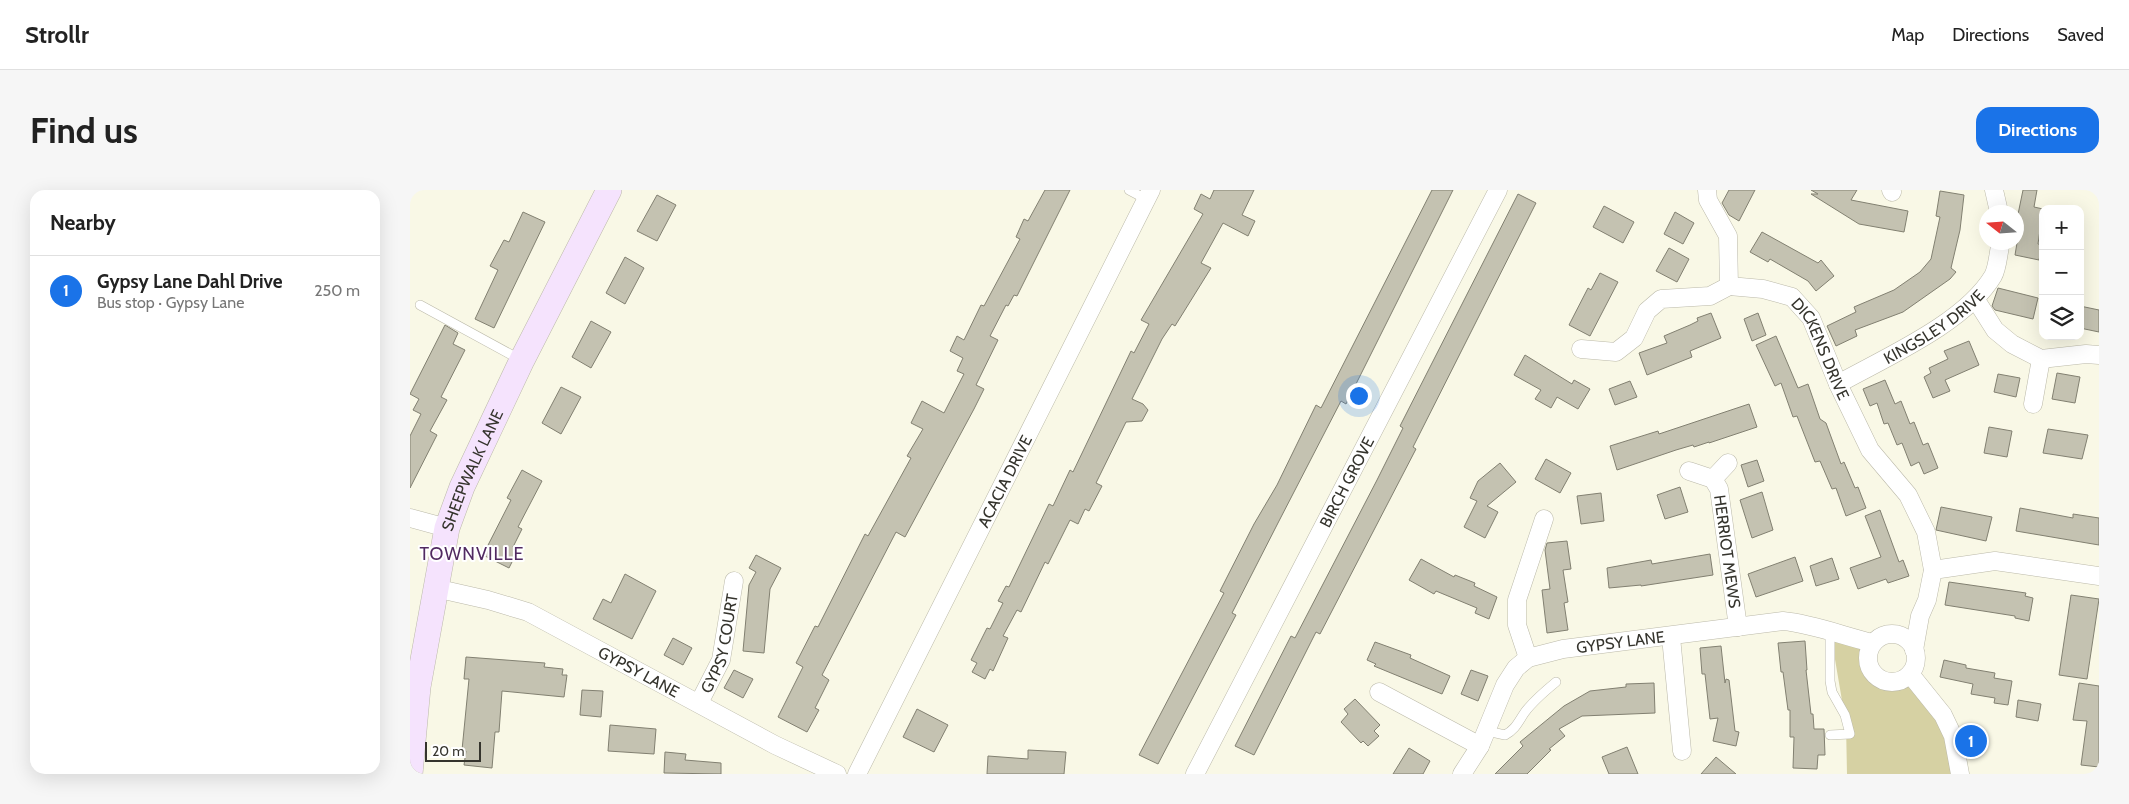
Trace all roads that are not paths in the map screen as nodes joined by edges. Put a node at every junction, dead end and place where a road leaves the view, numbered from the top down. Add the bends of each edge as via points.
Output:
1 (609, 190) edge
2 (1129, 190) edge
3 (1498, 190) edge
4 (1707, 190) edge
5 (1994, 190) edge
6 (1149, 195) edge
7 (1997, 205) edge
8 (1999, 250) edge
9 (1729, 286) junction
10 (1976, 300) junction
11 (420, 305) dead end
12 (1581, 349) dead end
13 (2099, 355) edge
14 (2041, 359) junction
15 (522, 360) junction
16 (1838, 384) junction
17 (2033, 404) dead end
18 (1728, 463) dead end
19 (1689, 471) dead end
20 (1712, 478) junction
21 (410, 518) edge
22 (1544, 519) dead end
23 (447, 528) junction
24 (1933, 570) junction
25 (2099, 576) edge
26 (734, 581) dead end
27 (435, 588) junction
28 (1920, 616) junction
29 (1738, 627) junction
30 (1837, 633) junction
31 (1901, 636) junction
32 (1671, 637) junction
33 (1873, 643) junction
34 (1914, 650) junction
35 (1528, 658) junction
36 (1868, 660) junction
37 (1910, 674) junction
38 (1556, 682) dead end
39 (1379, 692) dead end
40 (699, 703) junction
41 (1830, 735) dead end
42 (1484, 739) junction
43 (1682, 751) dead end
44 (410, 774) edge
45 (837, 774) edge
46 (857, 774) edge
47 (1195, 774) edge
48 (1462, 774) edge
49 (1960, 774) edge

1 - 15 main road, SHEEPWALK LANE
2 - 6 lane
3 - 47 street, BIRCH GROVE
4 - 9 street via 1708,200 1728,236
5 - 7 street
6 - 46 street, ACACIA DRIVE
8 - 10 street, KINGSLEY DRIVE via 1994,274
9 - 12 street, DICKENS DRIVE via 1710,296 1661,299 1647,311 1634,338 1616,352
9 - 16 street, DICKENS DRIVE via 1763,289 1792,297 1811,318
10 - 14 street via 1995,330 2012,344
10 - 16 street, KINGSLEY DRIVE via 1953,319
11 - 15 lane
13 - 14 street
14 - 17 street
15 - 23 main road, SHEEPWALK LANE via 462,487
16 - 24 street, DICKENS DRIVE via 1870,450 1908,495 1926,532
18 - 20 street, HERRIOT MEWS
19 - 20 street, HERRIOT MEWS
20 - 29 street, HERRIOT MEWS via 1722,503
21 - 23 street
22 - 35 street via 1517,600 1517,625
23 - 27 main road, SHEEPWALK LANE
24 - 25 street via 1995,561
24 - 28 street, DICKENS DRIVE
26 - 40 street, GYPSY COURT via 720,660
27 - 40 street, GYPSY LANE via 528,612
27 - 44 main road, SHEEPWALK LANE via 418,687
28 - 31 street, DICKENS DRIVE
28 - 34 street, DICKENS DRIVE
29 - 30 street, GYPSY LANE via 1783,621 1806,623
29 - 32 street, GYPSY LANE
30 - 33 street, GYPSY LANE
30 - 36 street, GYPSY LANE
30 - 41 lane via 1830,681 1850,734
31 - 33 street via 1885,635
31 - 34 street via 1912,644
32 - 35 street, GYPSY LANE via 1563,650
32 - 43 street
33 - 36 street
34 - 37 street via 1916,659
35 - 42 street via 1516,668 1505,685
36 - 37 street via 1872,672 1882,680 1902,680
37 - 49 street via 1950,729
38 - 42 lane via 1538,696 1516,729
39 - 42 street
40 - 45 street, GYPSY LANE via 775,745
42 - 48 street

